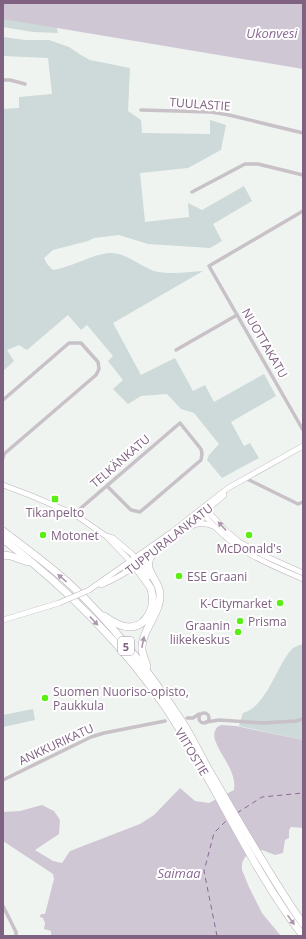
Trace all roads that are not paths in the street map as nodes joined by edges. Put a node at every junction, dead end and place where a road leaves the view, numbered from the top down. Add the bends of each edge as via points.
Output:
1 (3, 80) edge
2 (25, 84) dead end
3 (141, 110) dead end
4 (303, 133) edge
5 (303, 175) edge
6 (192, 192) dead end
7 (303, 211) edge
8 (237, 315) junction
9 (176, 350) dead end
10 (3, 400) edge
11 (303, 430) edge
12 (303, 446) edge
13 (3, 455) edge
14 (245, 479) junction
15 (3, 485) edge
16 (107, 486) junction
17 (303, 502) edge
18 (205, 510) junction
19 (74, 514) junction
20 (214, 527) junction
21 (3, 531) edge
22 (181, 532) junction
23 (3, 539) edge
24 (3, 555) edge
25 (152, 555) junction
26 (33, 563) junction
27 (135, 563) junction
28 (303, 574) edge
29 (303, 579) edge
30 (98, 613) junction
31 (155, 614) junction
32 (3, 620) edge
33 (148, 671) junction
34 (200, 714) junction
35 (208, 714) junction
36 (187, 718) dead end
37 (193, 718) junction
38 (303, 719) edge
39 (219, 720) junction
40 (165, 721) dead end
41 (200, 721) junction
42 (206, 722) junction
43 (3, 780) edge
44 (217, 788) junction
45 (258, 862) junction
46 (3, 906) edge
47 (303, 924) edge
48 (16, 936) edge
49 (303, 936) edge

1 - 2 street
3 - 4 street, TUULASTIE via 211,112
5 - 6 street via 258,164 245,164
7 - 8 street, NUOTTAKATU via 209,266
8 - 9 street
8 - 11 street, NUOTTAKATU
10 - 13 street via 69,343 81,343 98,362 99,369 96,375
12 - 14 street, TUPPURALANKATU
14 - 17 street via 298,504
14 - 18 street, TUPPURALANKATU
15 - 19 street
16 - 16 street, TELKÄNKATU via 180,423 201,449 200,460 140,512 130,510
16 - 19 street, TELKÄNKATU
18 - 20 street
18 - 22 street, TUPPURALANKATU
18 - 27 street, TUPPURALANKATU
28 -> 18 street via 239,542
19 - 27 street via 106,536
20 - 22 street via 200,522
20 - 29 street via 243,551
30 -> 21 highway, VIITOSTIE / 5 via 73,587
22 - 25 street, TUPPURALANKATU
23 - 26 highway, VIITOSTIE / 5
24 - 26 highway
25 - 27 street, TUPPURALANKATU
25 - 31 highway via 147,565 160,595
26 -> 44 highway, VIITOSTIE / 5 via 75,601 139,672 166,708
27 - 30 highway via 152,594 148,616 144,621 131,627 120,625
27 - 31 highway via 152,581 156,591
27 - 32 street, TUPPURALANKATU, bridge via 110,582 59,603
30 - 33 highway, VIITOSTIE / 5
33 -> 31 highway via 142,646
33 - 44 highway, VIITOSTIE / 5 via 178,715
34 - 35 street
34 - 37 street
34 - 41 street
35 - 39 street
35 - 42 street
36 - 37 street
37 - 41 street
38 - 39 street via 263,723
39 - 42 street
40 - 43 street, ANKKURIKATU via 91,737
41 - 42 street
44 - 45 highway, VIITOSTIE / 5
45 - 47 highway, VIITOSTIE / 5
45 -> 49 highway, VIITOSTIE / 5
46 - 48 street

